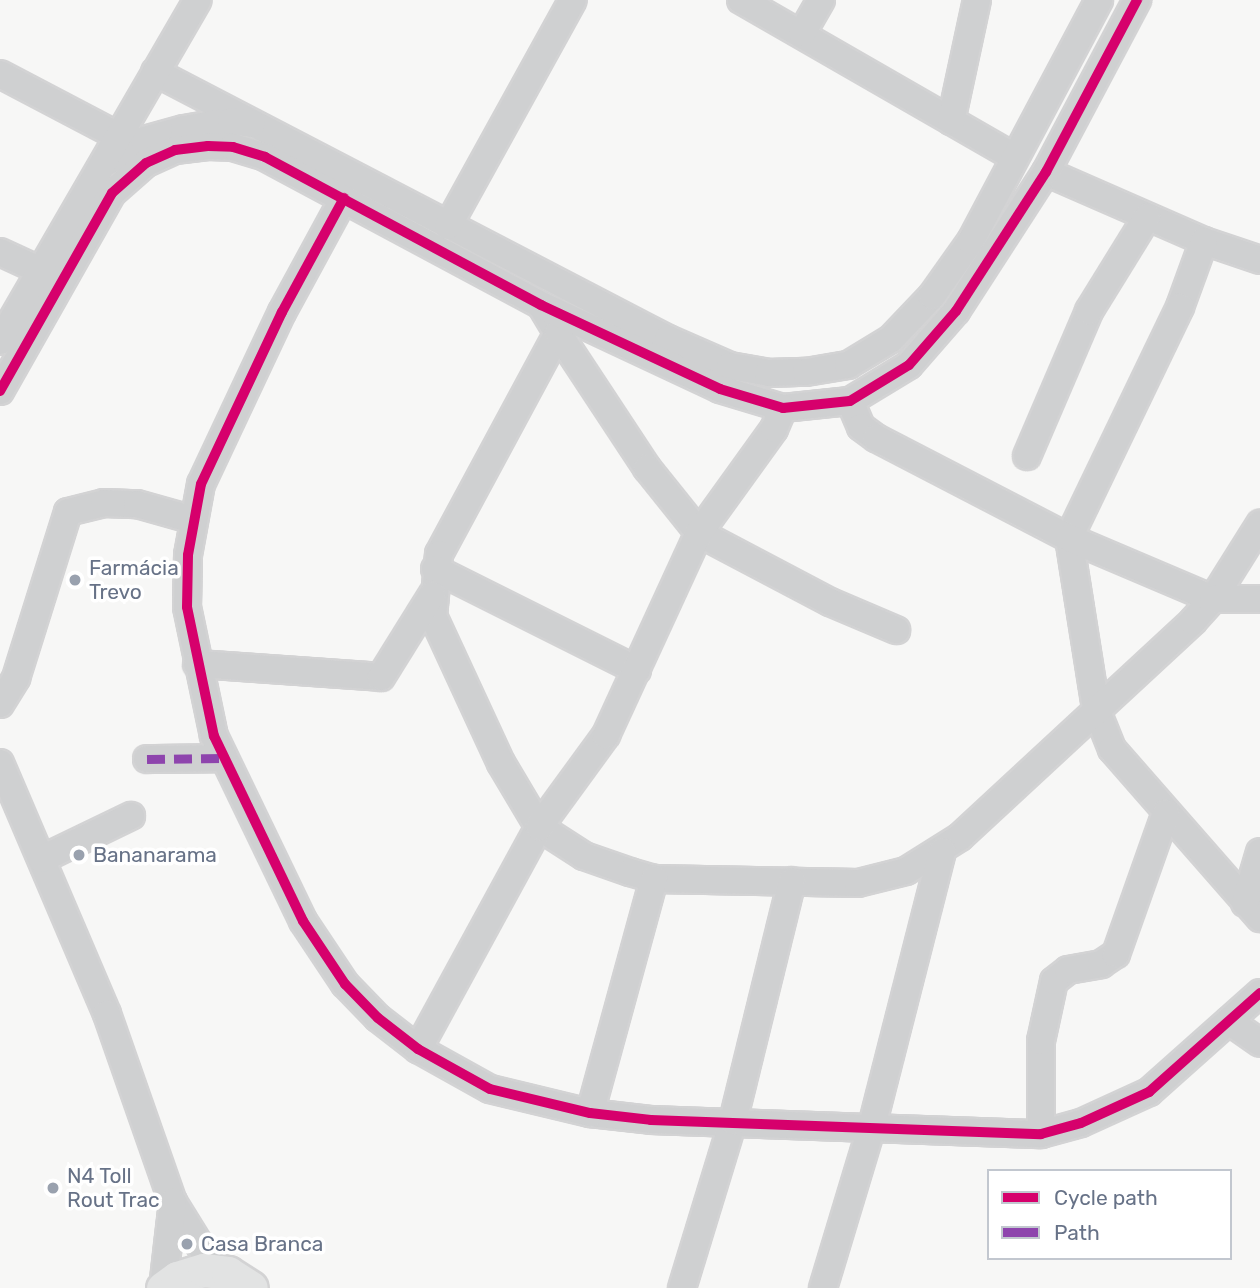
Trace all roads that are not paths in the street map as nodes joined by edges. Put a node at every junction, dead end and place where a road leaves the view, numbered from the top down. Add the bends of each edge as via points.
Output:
1 (572, 0) edge
2 (741, 0) edge
3 (821, 0) edge
4 (978, 0) edge
5 (1099, 0) edge
6 (1137, 0) edge
7 (194, 2) edge
8 (802, 33) junction
9 (155, 72) junction
10 (0, 74) edge
11 (951, 121) junction
12 (268, 127) junction
13 (120, 137) junction
14 (1012, 156) junction
15 (106, 163) junction
16 (1046, 172) junction
17 (344, 198) junction
18 (1147, 217) junction
19 (448, 226) junction
20 (1204, 241) junction
21 (0, 252) edge
22 (1260, 260) edge
23 (39, 271) junction
24 (541, 305) junction
25 (558, 333) junction
26 (0, 341) edge
27 (0, 391) edge
28 (850, 401) junction
29 (783, 408) junction
30 (1027, 456) dead end
31 (194, 520) junction
32 (1260, 524) edge
33 (699, 533) junction
34 (1069, 538) junction
35 (435, 569) junction
36 (432, 595) junction
37 (1213, 599) junction
38 (1260, 599) edge
39 (896, 630) dead end
40 (197, 664) junction
41 (637, 670) junction
42 (0, 704) edge
43 (1096, 709) junction
44 (1065, 738) junction
45 (1112, 750) junction
46 (224, 758) junction
47 (148, 759) dead end
48 (0, 763) edge
49 (1166, 813) junction
50 (131, 816) dead end
51 (539, 827) junction
52 (942, 850) junction
53 (1260, 852) edge
54 (42, 859) junction
55 (654, 879) junction
56 (792, 881) junction
57 (1253, 910) edge
58 (1260, 993) edge
59 (1228, 1021) junction
60 (1260, 1043) edge
61 (418, 1049) junction
62 (590, 1114) junction
63 (733, 1121) junction
64 (872, 1126) junction
65 (1041, 1134) junction
66 (173, 1202) junction
67 (242, 1281) edge
68 (163, 1288) edge
69 (682, 1288) edge
70 (823, 1288) edge

1 - 19 street
2 - 8 street
3 - 8 street
4 - 11 street
5 - 14 street
6 - 16 street
7 - 9 street
8 - 11 street
9 - 12 street
9 - 13 street
10 - 13 street
11 - 14 street
12 - 15 street via 231,121 184,129 144,140
12 - 19 street
13 - 15 street
14 - 19 street via 971,241 932,296 891,339 848,365 806,372 768,373 730,366
15 - 23 street
16 - 18 street
16 - 28 street via 956,312 909,365
17 - 24 street
17 - 27 street via 265,157 233,147 175,150 146,163 112,193
17 - 31 street via 216,444
18 - 20 street
18 - 30 street via 1089,311
20 - 22 street
20 - 34 street via 1180,307
21 - 23 street
23 - 26 street
24 - 25 street
24 - 29 street via 669,367
25 - 33 street via 647,468
25 - 35 street
28 - 29 street
28 - 34 street via 861,427 876,438
29 - 33 street via 774,429
31 - 40 street via 187,607
31 - 42 street via 137,504 104,503 68,512 16,678
32 - 37 street
33 - 39 street via 830,602
33 - 41 street
34 - 37 street
34 - 43 street
35 - 36 street
35 - 41 street
36 - 40 street via 381,677
36 - 51 street via 440,638 501,763
37 - 38 street
37 - 43 street
40 - 46 street via 214,736
41 - 51 street via 607,735
43 - 44 street
43 - 45 street
44 - 45 street
44 - 52 street
45 - 49 street
46 - 47 street
46 - 61 street via 303,921 345,984
48 - 54 street
49 - 57 street
49 - 65 street via 1116,954 1101,964 1068,970 1054,981 1042,1029
50 - 54 street
51 - 55 street via 584,856
51 - 61 street
52 - 56 street via 906,872 858,883
52 - 64 street
53 - 57 street
54 - 66 street via 107,1014
55 - 56 street
55 - 62 street
56 - 63 street
58 - 59 street
59 - 60 street
59 - 65 street via 1149,1092 1081,1123
61 - 62 street via 490,1089
62 - 63 street
63 - 64 street
63 - 69 street
64 - 65 street
64 - 70 street
66 - 67 street
66 - 68 street
67 - 68 main road via 193,1271

